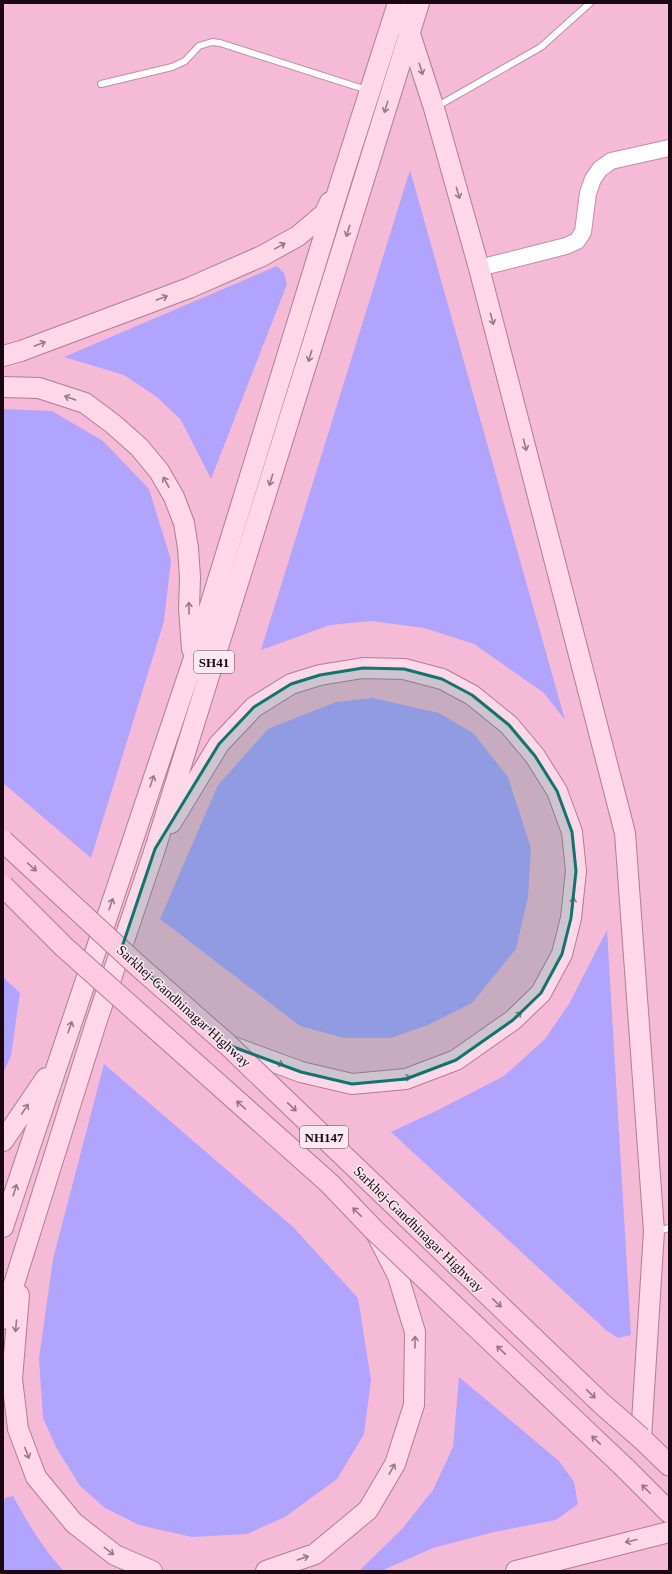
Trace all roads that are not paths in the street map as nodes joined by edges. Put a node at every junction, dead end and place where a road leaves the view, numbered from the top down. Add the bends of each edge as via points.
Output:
1 (419, 3) edge
2 (590, 3) edge
3 (398, 5) edge
4 (409, 32) junction
5 (101, 84) dead end
6 (370, 91) junction
7 (434, 108) junction
8 (669, 148) edge
9 (342, 178) junction
10 (479, 268) junction
11 (3, 356) edge
12 (3, 387) edge
13 (193, 660) junction
14 (3, 841) edge
15 (155, 849) junction
16 (4, 887) edge
17 (228, 1045) junction
18 (60, 1056) junction
19 (3, 1141) edge
20 (3, 1228) edge
21 (662, 1229) edge
22 (374, 1230) junction
23 (22, 1259) junction
24 (3, 1319) edge
25 (641, 1438) junction
26 (668, 1463) edge
27 (669, 1512) edge
28 (669, 1532) edge
29 (152, 1571) edge
30 (266, 1571) edge
31 (516, 1571) edge

1 - 4 main road, SH41
2 - 7 lane via 541,47
3 - 4 main road
3 - 6 main road, SH41
4 -> 7 main road
4 -> 15 main road, SH41
5 - 6 lane via 172,67 185,61 199,46 212,42
6 - 9 main road, SH41
7 -> 10 main road
8 - 10 street via 610,161 600,169 588,193 583,232 577,241
11 -> 9 main road via 189,288 262,256 298,236 325,213
9 - 13 main road, SH41
10 -> 21 main road via 626,833
13 -> 12 main road via 189,609 190,577 184,523 174,497 159,471 139,447 85,403 39,388
18 -> 13 main road, SH41
14 -> 17 highway, Sarkhej-Gandhinagar Highway / NH147, bridge
17 -> 15 main road via 301,1072 352,1084 398,1080 456,1060 513,1020 541,993 562,954 571,918 576,871 572,832 557,791 535,756 509,725 472,695 442,679 404,669 362,668 291,684 254,707 219,744
15 - 23 main road, SH41 via 96,1023
22 -> 16 highway, NH147, bridge via 329,1184 64,947
17 -> 25 highway, Sarkhej-Gandhinagar Highway / NH147, bridge via 595,1397
19 -> 18 main road
20 -> 18 main road, SH41
21 - 25 main road
27 -> 22 highway, NH147, bridge
30 -> 22 main road via 315,1554 368,1510 395,1464 414,1405 415,1332 398,1276
23 - 24 main road, SH41
23 -> 29 main road via 12,1379 18,1429 36,1477 74,1523 114,1555
25 - 26 highway, NH147
28 -> 31 main road

